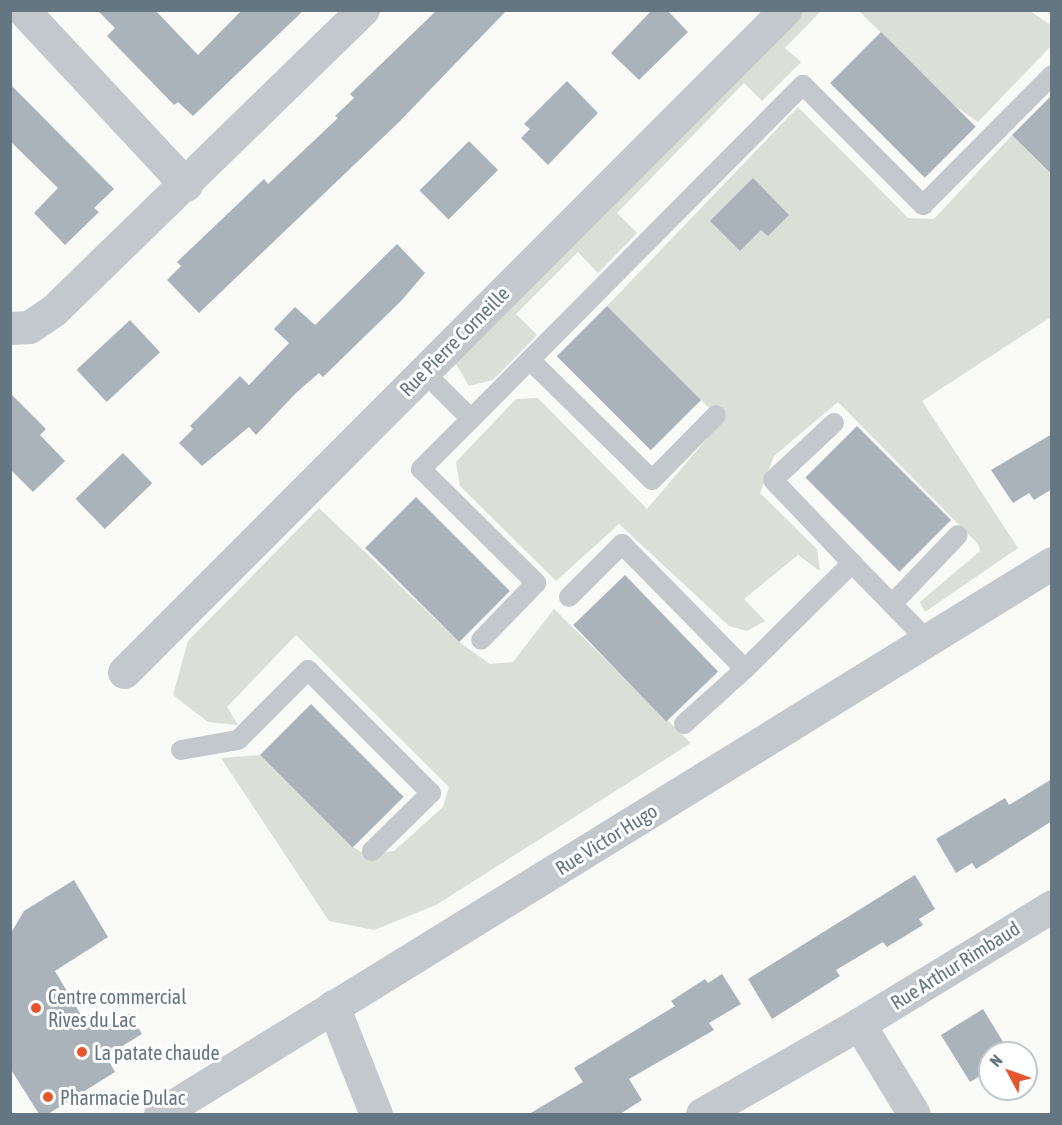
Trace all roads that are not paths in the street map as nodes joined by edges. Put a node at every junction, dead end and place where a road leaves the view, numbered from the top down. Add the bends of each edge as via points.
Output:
1 (23, 10) edge
2 (363, 10) edge
3 (784, 10) edge
4 (1052, 75) edge
5 (186, 185) junction
6 (10, 328) edge
7 (530, 360) junction
8 (424, 372) junction
9 (716, 416) dead end
10 (471, 419) junction
11 (834, 423) dead end
12 (958, 535) dead end
13 (852, 563) junction
14 (1052, 563) edge
15 (569, 597) dead end
16 (892, 604) junction
17 (481, 640) dead end
18 (927, 640) junction
19 (744, 669) junction
20 (124, 672) dead end
21 (684, 724) dead end
22 (181, 750) dead end
23 (372, 851) dead end
24 (1052, 906) edge
25 (333, 1006) junction
26 (859, 1024) junction
27 (160, 1114) edge
28 (376, 1114) edge
29 (702, 1114) edge
30 (914, 1114) edge

1 - 5 street
2 - 5 street
3 - 8 street, Rue Pierre Corneille
4 - 7 lane via 923,205 802,85
5 - 6 street via 54,310 29,327
7 - 9 lane via 652,480
7 - 10 lane
8 - 10 lane
8 - 20 street, Rue Pierre Corneille
10 - 17 lane via 421,469 536,583
11 - 13 lane via 773,480
12 - 16 lane
13 - 16 lane
13 - 19 lane
14 - 18 street, Rue Victor Hugo
15 - 19 lane via 622,544
16 - 18 lane
18 - 25 street, Rue Victor Hugo
19 - 21 lane
22 - 23 lane via 238,740 308,670 430,793
24 - 26 street, Rue Arthur Rimbaud
25 - 27 street, Rue Victor Hugo
25 - 28 street
26 - 29 street, Rue Arthur Rimbaud
26 - 30 street

